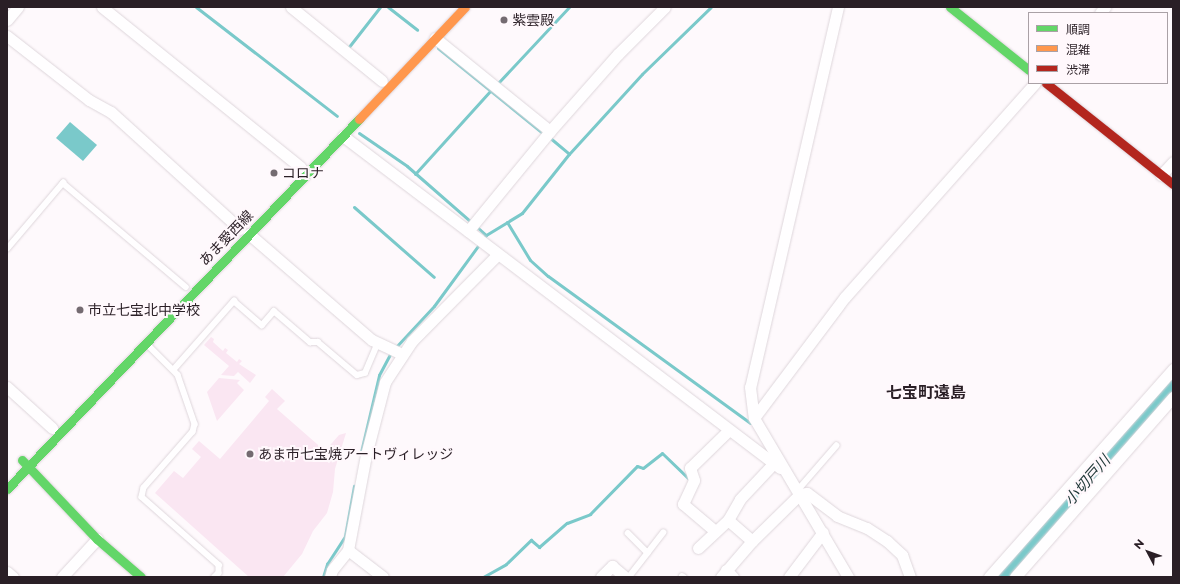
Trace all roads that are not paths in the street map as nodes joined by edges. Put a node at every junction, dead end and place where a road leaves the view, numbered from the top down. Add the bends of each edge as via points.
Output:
1 (18, 7) edge
2 (102, 7) edge
3 (291, 7) edge
4 (452, 7) edge
5 (465, 7) edge
6 (665, 7) edge
7 (838, 7) edge
8 (950, 7) edge
9 (7, 20) edge
10 (7, 36) edge
11 (435, 38) junction
12 (1028, 69) edge
13 (382, 81) junction
14 (1034, 84) edge
15 (1047, 84) edge
16 (548, 134) junction
17 (343, 136) junction
18 (1173, 162) edge
19 (300, 167) junction
20 (1161, 175) junction
21 (1173, 184) edge
22 (245, 232) junction
23 (476, 237) junction
24 (7, 249) edge
25 (498, 254) junction
26 (186, 286) junction
27 (378, 342) junction
28 (146, 343) junction
29 (396, 351) junction
30 (174, 369) junction
31 (1173, 369) edge
32 (7, 387) edge
33 (1173, 397) edge
34 (754, 418) junction
35 (52, 428) junction
36 (728, 430) junction
37 (836, 446) dead end
38 (25, 463) junction
39 (778, 466) junction
40 (7, 476) edge
41 (7, 489) edge
42 (799, 493) junction
43 (728, 520) junction
44 (715, 531) junction
45 (823, 532) junction
46 (628, 533) dead end
47 (663, 533) dead end
48 (97, 539) junction
49 (752, 541) junction
50 (698, 548) dead end
51 (348, 550) junction
52 (648, 553) junction
53 (7, 572) edge
54 (727, 575) edge
55 (13, 577) edge
56 (62, 577) edge
57 (141, 577) edge
58 (215, 577) edge
59 (330, 577) edge
60 (384, 577) edge
61 (601, 577) edge
62 (625, 577) edge
63 (629, 577) edge
64 (789, 577) edge
65 (848, 577) edge
66 (910, 577) edge
67 (988, 577) edge
68 (1015, 577) edge

1 - 9 street
2 - 19 street
3 - 13 street
4 - 13 main road, あま愛西線
5 - 11 main road, あま愛西線
6 - 16 street via 618,54
7 - 34 street via 752,371 750,387
8 - 12 main road
10 - 22 street via 89,100 111,112
11 - 16 street
11 - 17 main road, あま愛西線
13 - 19 main road, あま愛西線
14 - 34 street via 846,297
15 - 20 main road
16 - 23 street
17 - 22 main road, あま愛西線
17 - 23 street
18 - 20 street
19 - 22 main road, あま愛西線
20 - 21 main road
22 - 26 main road, あま愛西線
22 - 27 street via 372,340
22 - 28 main road, あま愛西線
23 - 25 street
24 - 26 lane via 63,183
25 - 29 street
25 - 36 street
26 - 35 main road, あま愛西線
27 - 29 street
27 - 30 lane via 364,373 357,375 318,342 310,342 274,311 262,325 234,301
28 - 30 lane
28 - 38 main road, あま愛西線
29 - 51 street via 366,455
30 - 58 lane via 195,420 195,428 144,488 142,497 219,565 219,573
31 - 67 street
32 - 35 street
33 - 68 street
34 - 39 street
35 - 38 main road, あま愛西線
36 - 39 street
36 - 44 street via 690,468 694,480 683,501 683,504
37 - 42 lane
38 - 40 main road, あま愛西線
38 - 41 main road, あま愛西線
38 - 48 main road
39 - 42 street
39 - 43 street via 740,499
42 - 45 street
42 - 49 street
42 - 66 street via 807,493 837,516 866,528 887,541 902,555
43 - 44 street
43 - 49 street
44 - 50 street
45 - 64 street
45 - 65 street
46 - 52 lane
47 - 52 lane
48 - 56 street
48 - 57 main road
49 - 54 street
51 - 59 street via 332,570
51 - 60 street
52 - 63 lane
53 - 55 street
61 - 62 street via 612,566

